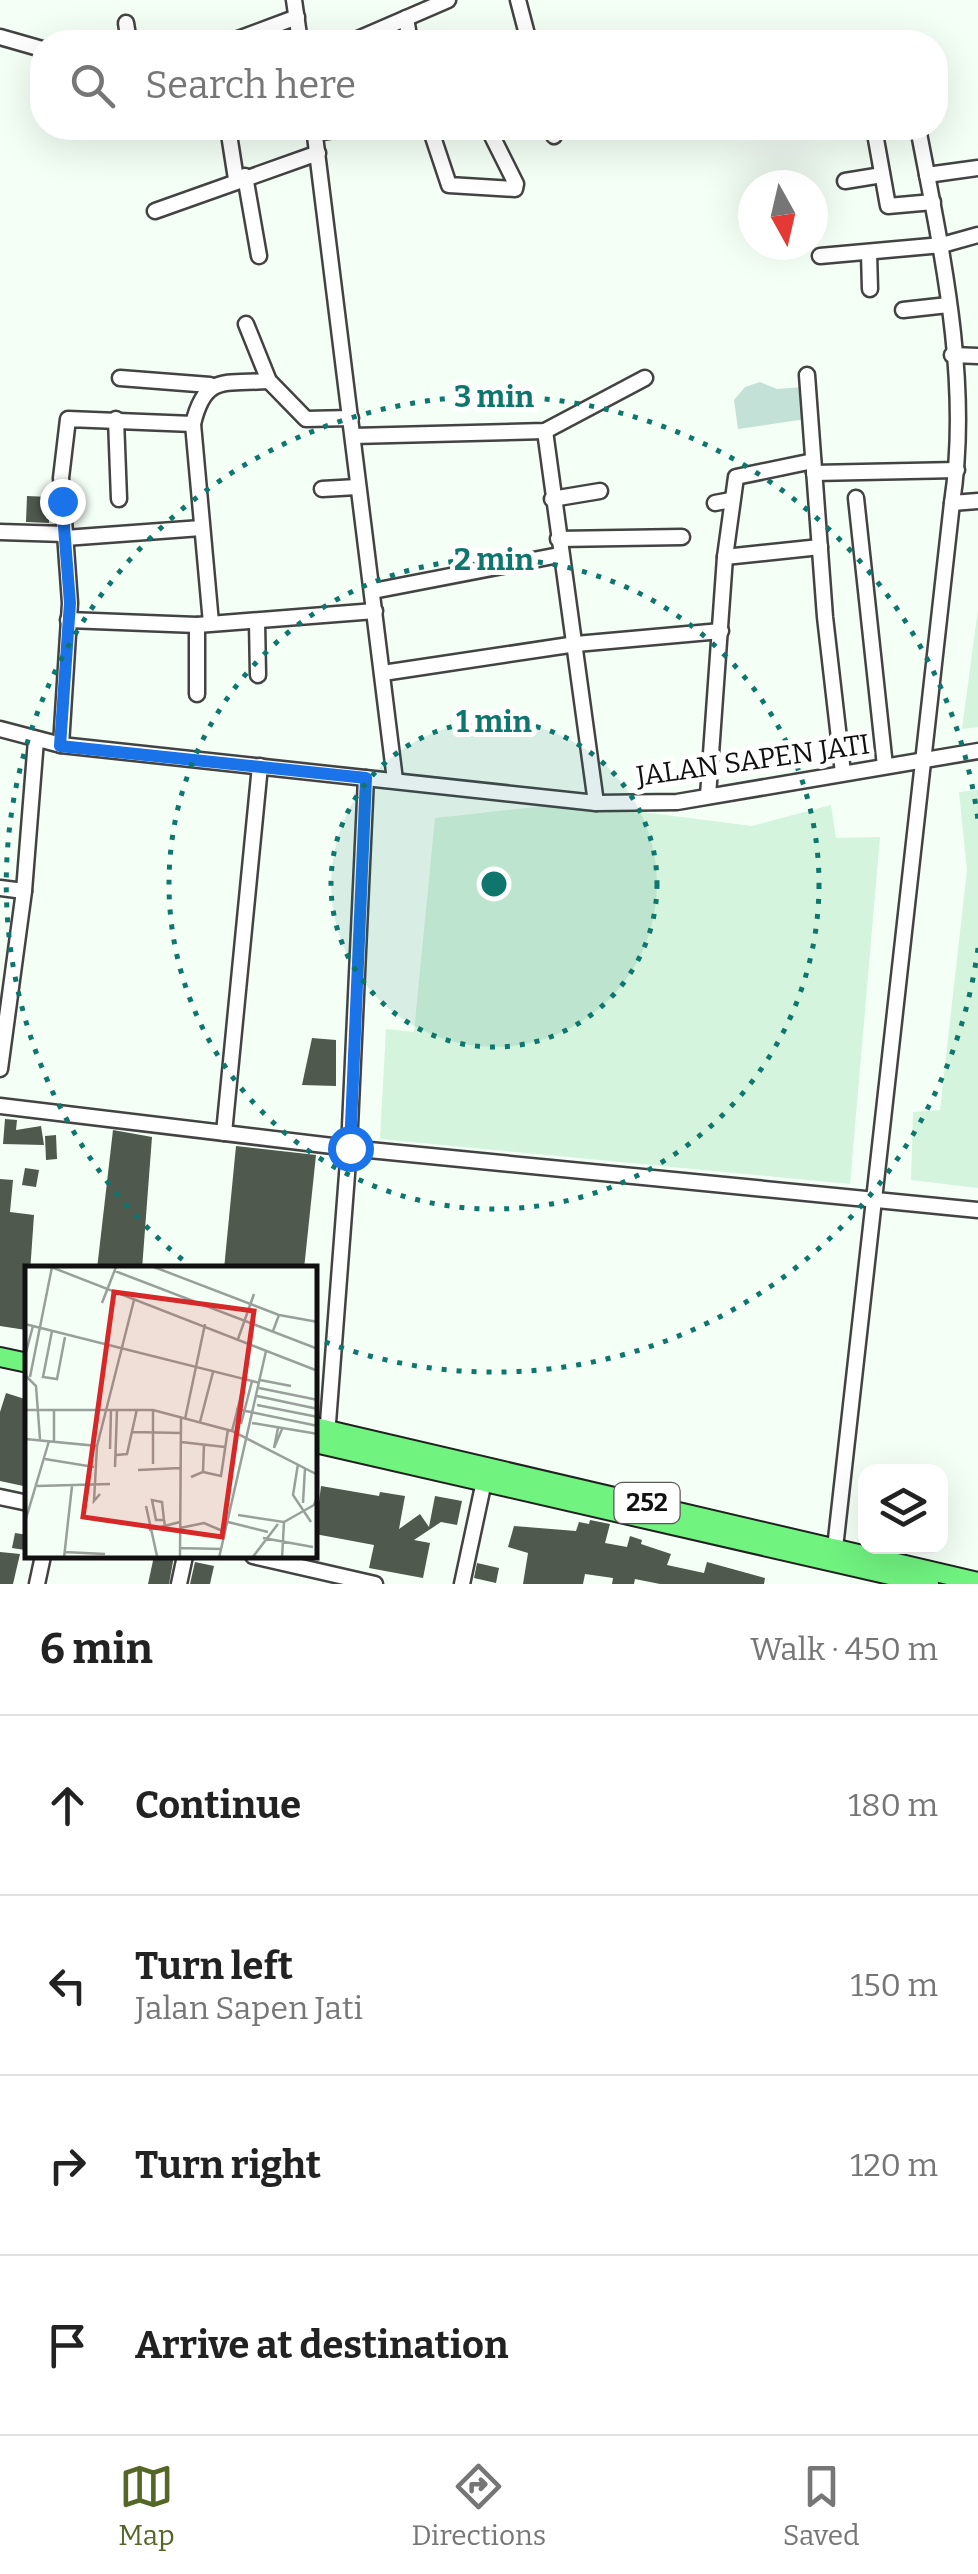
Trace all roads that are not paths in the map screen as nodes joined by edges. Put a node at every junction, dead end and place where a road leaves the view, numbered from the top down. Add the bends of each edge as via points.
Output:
1 (294, 0) edge
2 (448, 0) edge
3 (518, 0) edge
4 (297, 17) junction
5 (406, 18) junction
6 (126, 23) dead end
7 (127, 30) edge
8 (262, 30) edge
9 (299, 30) edge
10 (378, 30) edge
11 (408, 30) edge
12 (526, 30) edge
13 (0, 37) edge
14 (30, 45) edge
15 (231, 140) edge
16 (316, 140) edge
17 (435, 140) edge
18 (494, 140) edge
19 (876, 140) edge
20 (920, 140) edge
21 (318, 153) junction
22 (978, 168) edge
23 (882, 175) junction
24 (927, 175) junction
25 (241, 177) junction
26 (845, 181) dead end
27 (933, 202) junction
28 (155, 210) dead end
29 (978, 234) edge
30 (942, 245) junction
31 (869, 253) junction
32 (259, 256) dead end
33 (828, 256) edge
34 (870, 289) dead end
35 (948, 305) junction
36 (903, 310) dead end
37 (246, 324) dead end
38 (952, 356) junction
39 (978, 356) edge
40 (807, 376) dead end
41 (120, 378) dead end
42 (646, 378) dead end
43 (269, 381) junction
44 (210, 386) junction
45 (350, 418) junction
46 (116, 419) junction
47 (192, 424) junction
48 (545, 431) junction
49 (354, 436) junction
50 (813, 467) junction
51 (957, 470) junction
52 (358, 488) junction
53 (322, 489) dead end
54 (600, 491) dead end
55 (856, 498) dead end
56 (119, 499) dead end
57 (552, 499) junction
58 (978, 501) edge
59 (952, 503) junction
60 (200, 528) junction
61 (0, 532) edge
62 (65, 536) junction
63 (682, 537) dead end
64 (558, 547) junction
65 (820, 547) junction
66 (725, 557) junction
67 (373, 591) junction
68 (375, 611) junction
69 (68, 620) junction
70 (257, 622) junction
71 (204, 624) junction
72 (721, 631) junction
73 (576, 644) junction
74 (383, 673) junction
75 (258, 675) dead end
76 (197, 694) dead end
77 (0, 729) edge
78 (36, 740) junction
79 (60, 746) junction
80 (978, 751) edge
81 (924, 761) junction
82 (260, 766) junction
83 (886, 766) junction
84 (843, 773) junction
85 (366, 778) junction
86 (395, 780) junction
87 (708, 796) junction
88 (596, 803) junction
89 (0, 888) edge
90 (24, 890) junction
91 (0, 1069) edge
92 (0, 1106) edge
93 (224, 1133) junction
94 (350, 1148) junction
95 (877, 1198) junction
96 (978, 1210) edge
97 (0, 1357) edge
98 (25, 1362) edge
99 (0, 1368) edge
100 (25, 1373) edge
101 (321, 1436) edge
102 (486, 1475) junction
103 (0, 1497) edge
104 (25, 1502) edge
105 (834, 1554) junction
106 (42, 1559) edge
107 (184, 1559) edge
108 (266, 1559) edge
109 (978, 1582) edge
110 (38, 1584) edge
111 (179, 1584) edge
112 (375, 1584) edge
113 (462, 1584) edge
114 (930, 1584) edge

1 - 4 street
2 - 5 street
3 - 12 street
4 - 8 street
4 - 9 street
5 - 10 street
5 - 11 street
6 - 7 street
13 - 14 street
15 - 25 street
16 - 21 street
17 - 18 street via 449,185 514,190
19 - 23 street
20 - 24 street
21 - 25 street
21 - 45 street
22 - 24 street
23 - 26 street
23 - 27 street via 889,208
24 - 27 street
25 - 28 street
25 - 32 street
27 - 30 street
29 - 30 street
30 - 31 street
30 - 35 street
31 - 33 street
31 - 34 street
35 - 36 street
35 - 38 street
37 - 43 street
38 - 39 street
38 - 51 street
40 - 50 street
41 - 44 street
42 - 48 street
43 - 44 street
43 - 45 street via 307,419
44 - 47 street via 199,396
45 - 49 street
46 - 47 street
46 - 56 street
46 - 62 street via 68,419 61,478
47 - 60 street
48 - 49 street
48 - 57 street
49 - 52 street
50 - 51 street
50 - 65 street
50 - 66 street via 739,473 723,502
51 - 59 street
52 - 53 street
52 - 67 street
54 - 57 street
55 - 83 street
57 - 64 street
58 - 59 street
59 - 81 street
60 - 62 street
60 - 71 street
61 - 62 street
62 - 69 street
63 - 64 street
64 - 67 street
64 - 73 street
65 - 66 street
65 - 84 street
66 - 72 street
67 - 68 street
68 - 70 street
68 - 74 street
69 - 71 street
69 - 79 street
70 - 71 street
70 - 75 street
71 - 76 street
72 - 73 street
72 - 87 street
73 - 74 street
73 - 88 street
74 - 86 street
77 - 78 street, JALAN SAPEN JATI
78 - 79 street, JALAN SAPEN JATI
78 - 90 street
79 - 82 street, JALAN SAPEN JATI
80 - 81 street, JALAN SAPEN JATI
81 - 83 street, JALAN SAPEN JATI
81 - 95 street
82 - 85 street, JALAN SAPEN JATI
82 - 93 street
83 - 84 street, JALAN SAPEN JATI
84 - 87 street, JALAN SAPEN JATI
85 - 86 street, JALAN SAPEN JATI
85 - 94 street
86 - 88 street, JALAN SAPEN JATI
87 - 88 street, JALAN SAPEN JATI via 652,805
89 - 90 street
90 - 91 street
92 - 93 street
93 - 94 street
94 - 95 street
94 - 101 street
95 - 96 street
95 - 105 street
97 - 98 main road
99 - 100 main road
101 - 102 main road, 252
102 - 105 main road, 252
102 - 113 street
103 - 104 street
105 - 109 main road, 252
105 - 114 main road, 252
106 - 110 street
107 - 111 street
108 - 112 street

